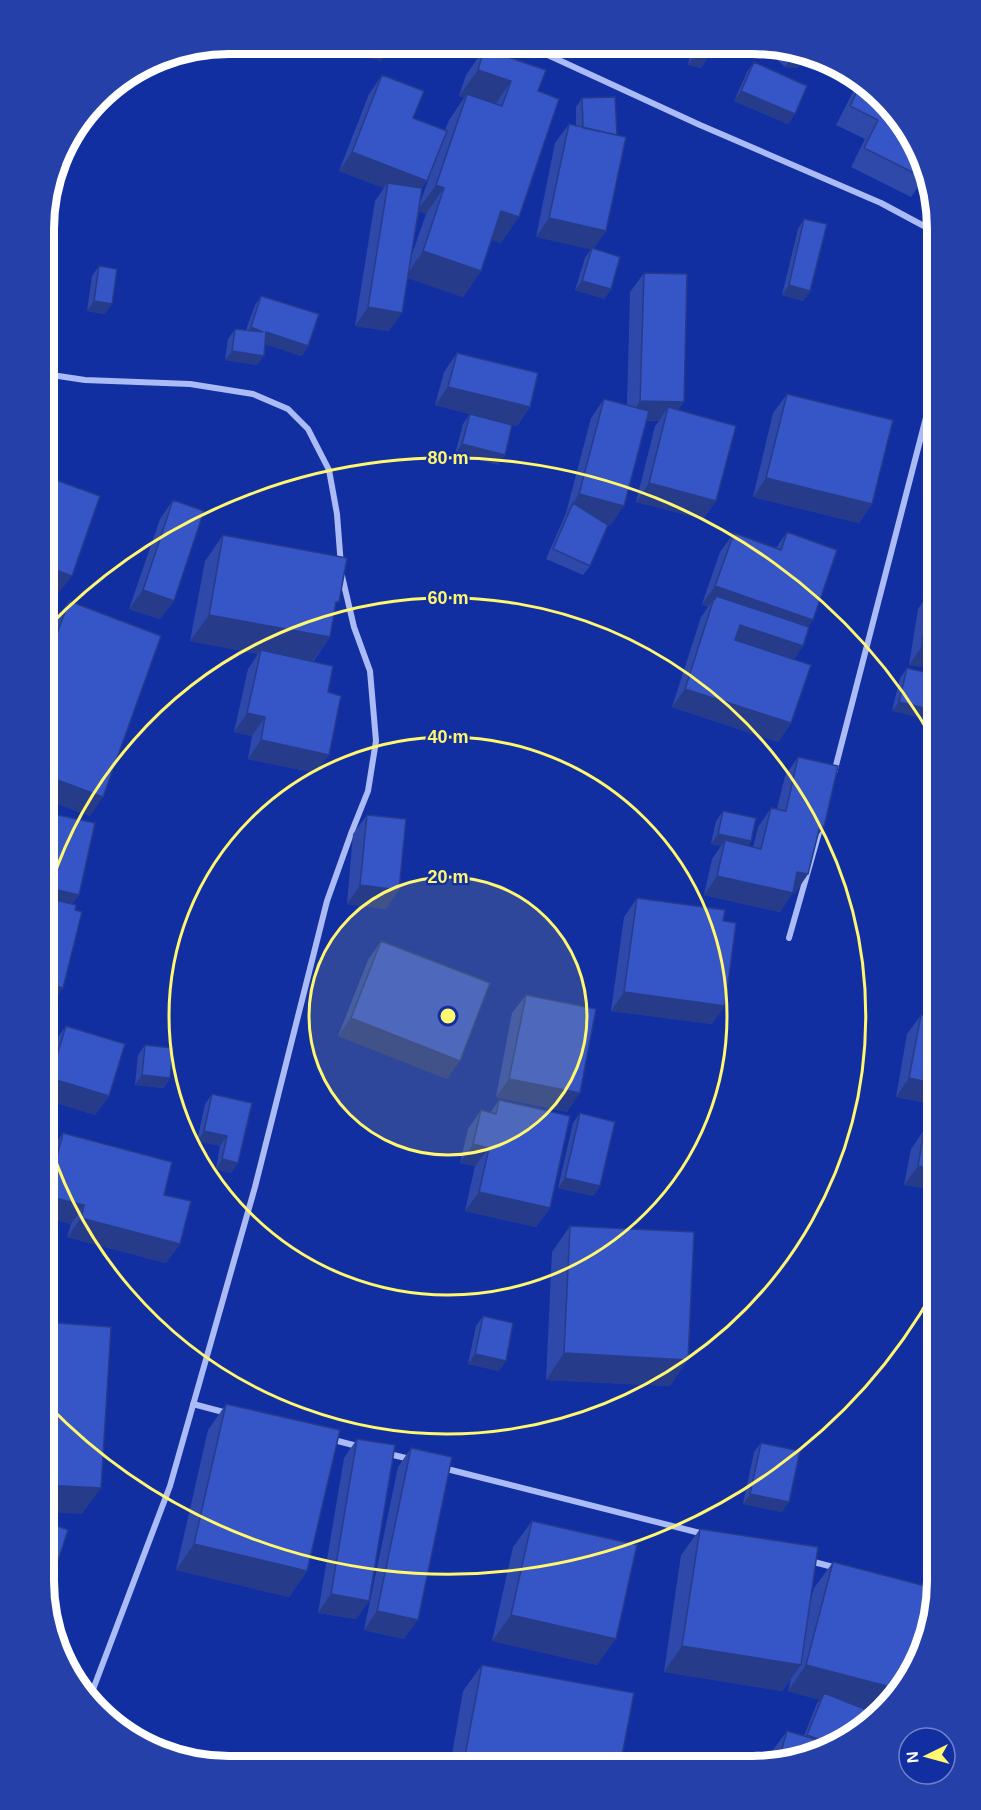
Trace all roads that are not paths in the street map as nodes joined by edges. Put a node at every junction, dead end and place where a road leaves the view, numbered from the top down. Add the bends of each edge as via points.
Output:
1 (546, 54) edge
2 (927, 227) edge
3 (54, 375) edge
4 (927, 417) edge
5 (833, 777) edge
6 (821, 823) edge
7 (789, 938) dead end
8 (194, 1404) junction
9 (240, 1416) edge
10 (321, 1437) edge
11 (367, 1448) edge
12 (379, 1451) edge
13 (413, 1460) edge
14 (437, 1466) edge
15 (714, 1537) edge
16 (807, 1560) edge
17 (842, 1569) edge
18 (92, 1691) edge

1 - 2 street via 881,203
3 - 8 street via 190,384 253,394 288,409 308,429 329,470 337,514 342,585 370,671 376,741 368,791 327,901 255,1187
4 - 5 street
6 - 7 street
8 - 9 street
8 - 18 street via 170,1486
10 - 11 street
12 - 13 street
14 - 15 street
16 - 17 street

